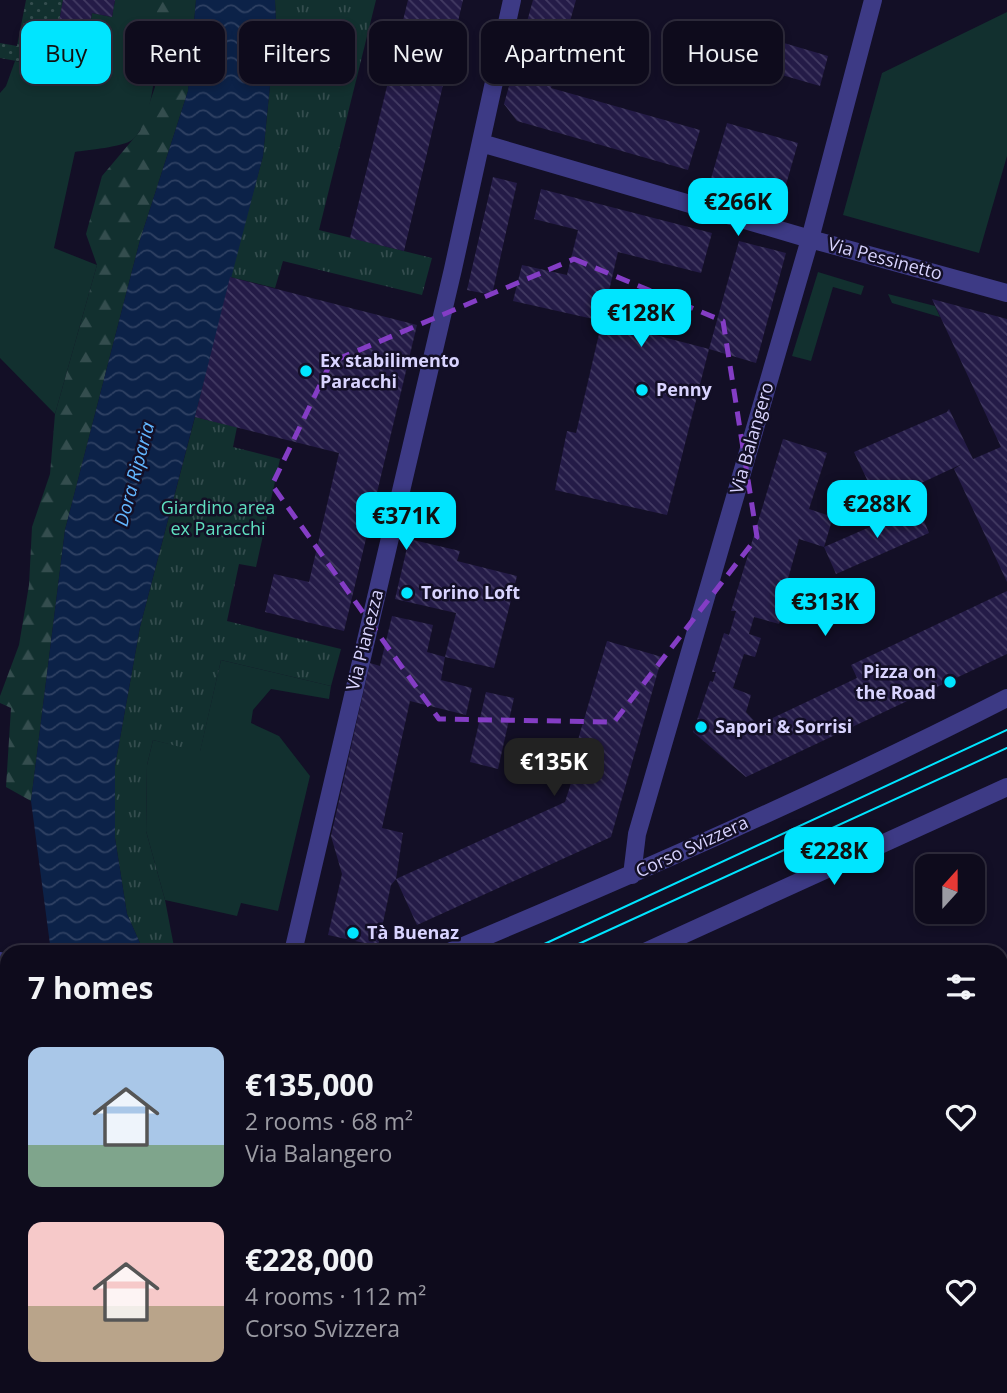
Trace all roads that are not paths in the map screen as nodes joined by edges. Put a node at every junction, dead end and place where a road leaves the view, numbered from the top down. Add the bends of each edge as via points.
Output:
1 (512, 0) edge
2 (873, 0) edge
3 (481, 144) junction
4 (810, 239) junction
5 (1007, 293) edge
6 (1007, 698) edge
7 (1007, 786) edge
8 (632, 876) junction
9 (295, 945) edge
10 (466, 945) edge
11 (660, 945) edge

1 - 3 street, Via Pianezza
2 - 4 street, Via Balangero
3 - 4 street, Via Pessinetto
3 - 9 street, Via Pianezza
4 - 5 street, Via Pessinetto
4 - 8 street, Via Balangero via 637,834
6 - 8 street, Corso Svizzera
7 - 11 street
8 - 10 street, Corso Svizzera

